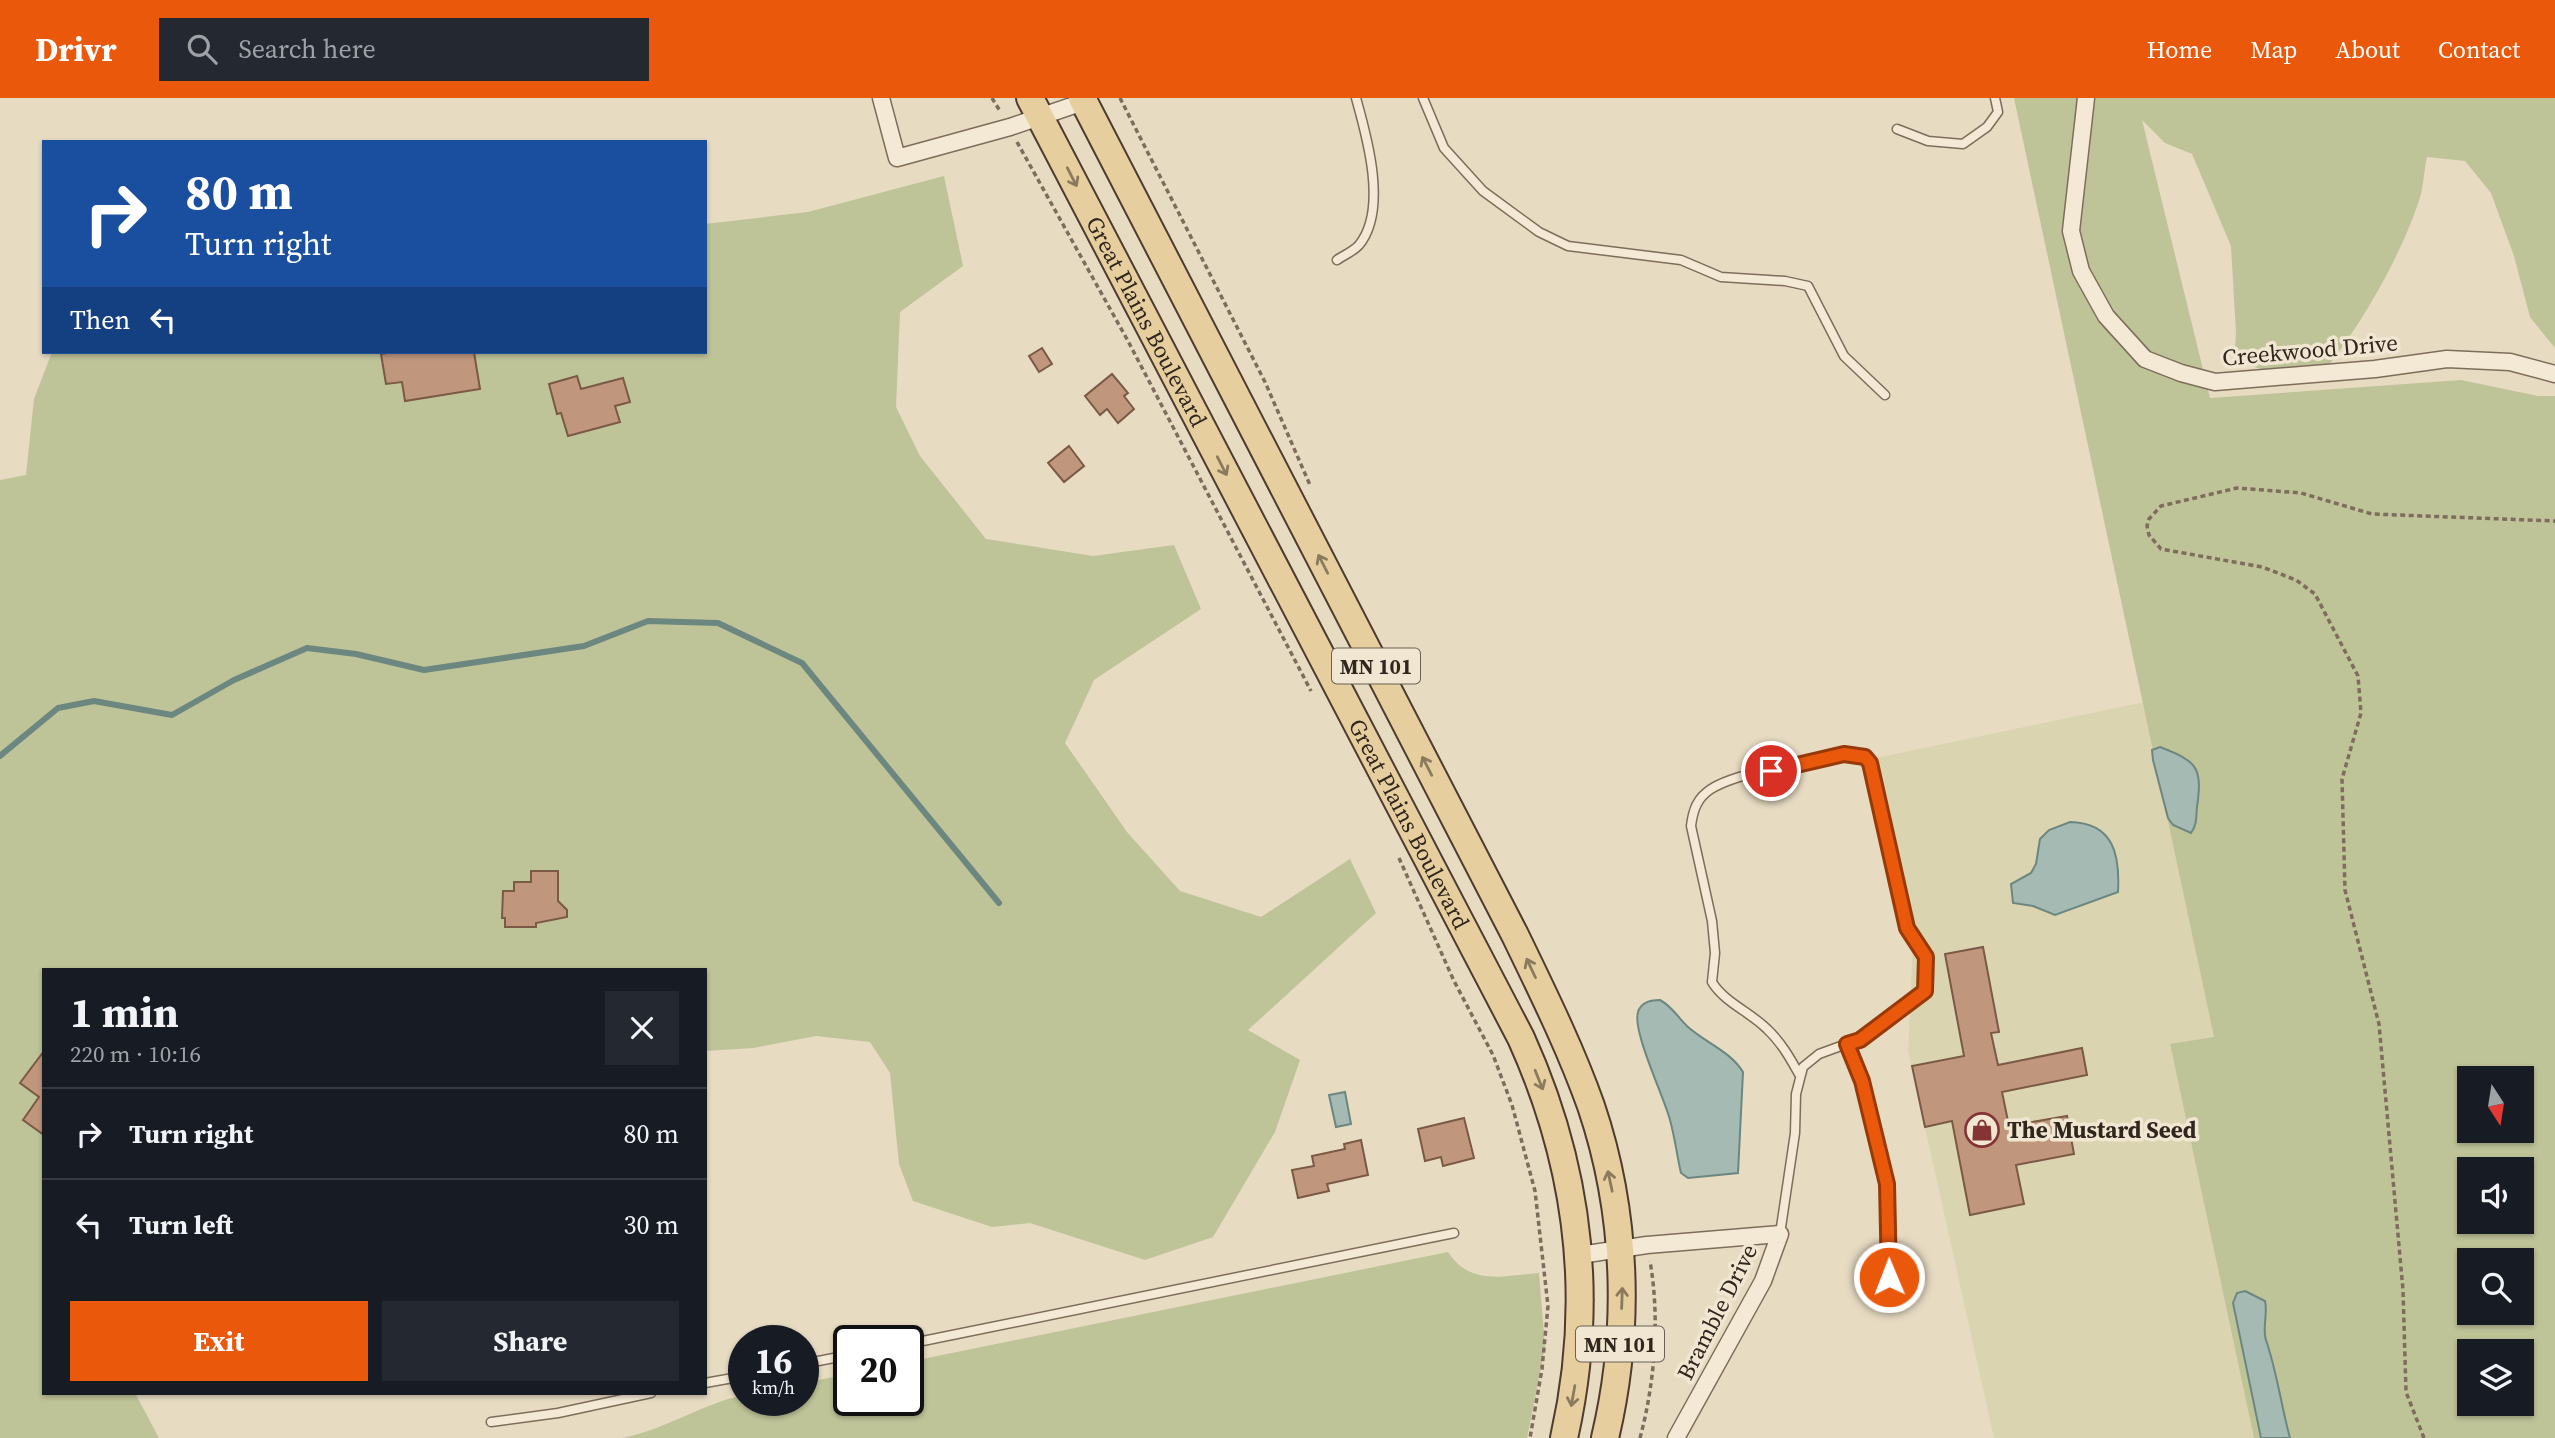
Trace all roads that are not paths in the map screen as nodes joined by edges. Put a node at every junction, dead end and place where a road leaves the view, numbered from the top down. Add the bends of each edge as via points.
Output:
1 (881, 98) edge
2 (1356, 98) edge
3 (1423, 98) edge
4 (1995, 98) edge
5 (2086, 98) edge
6 (1087, 99) edge
7 (1035, 107) edge
8 (1897, 128) dead end
9 (1337, 260) dead end
10 (2555, 374) edge
11 (1885, 395) dead end
12 (1847, 1044) junction
13 (1800, 1074) junction
14 (1454, 1233) dead end
15 (1780, 1234) junction
16 (1622, 1248) junction
17 (1580, 1255) junction
18 (1890, 1300) dead end
19 (924, 1340) edge
20 (728, 1379) edge
21 (707, 1383) edge
22 (642, 1395) edge
23 (491, 1422) dead end
24 (1564, 1438) edge
25 (1605, 1438) edge
26 (1676, 1438) edge

1 - 7 street via 897,158 1010,127
2 - 9 lane via 1373,176 1373,218 1359,245
3 - 11 lane via 1444,148 1483,191 1539,232 1568,246 1681,260 1721,277 1808,286 1844,356
4 - 8 lane via 1998,112 1987,127 1963,144 1928,141
5 - 10 street, Creekwood Drive via 2074,186 2074,245 2081,271 2106,316 2145,359 2216,382 2447,359 2510,362
6 - 7 street
16 -> 6 main road, Great Plains Boulevard / MN 101 via 1598,1129 1555,1017
7 -> 17 main road, Great Plains Boulevard / MN 101 via 1521,1038 1560,1143
12 - 13 lane via 1819,1054
12 - 13 lane via 1860,1040 1925,991 1928,970 1926,957 1907,928 1870,763 1858,754 1712,788 1693,810 1691,826 1712,921 1712,982 1767,1029
12 - 18 lane via 1862,1081 1887,1184
13 - 15 lane
14 - 19 lane
15 - 16 street, Bramble Drive
15 - 26 street, Bramble Drive via 1763,1280
16 - 17 street, Bramble Drive
25 -> 16 main road, Great Plains Boulevard / MN 101 via 1619,1361
17 -> 24 main road, Great Plains Boulevard / MN 101 via 1578,1355
20 - 21 lane
22 - 23 lane

